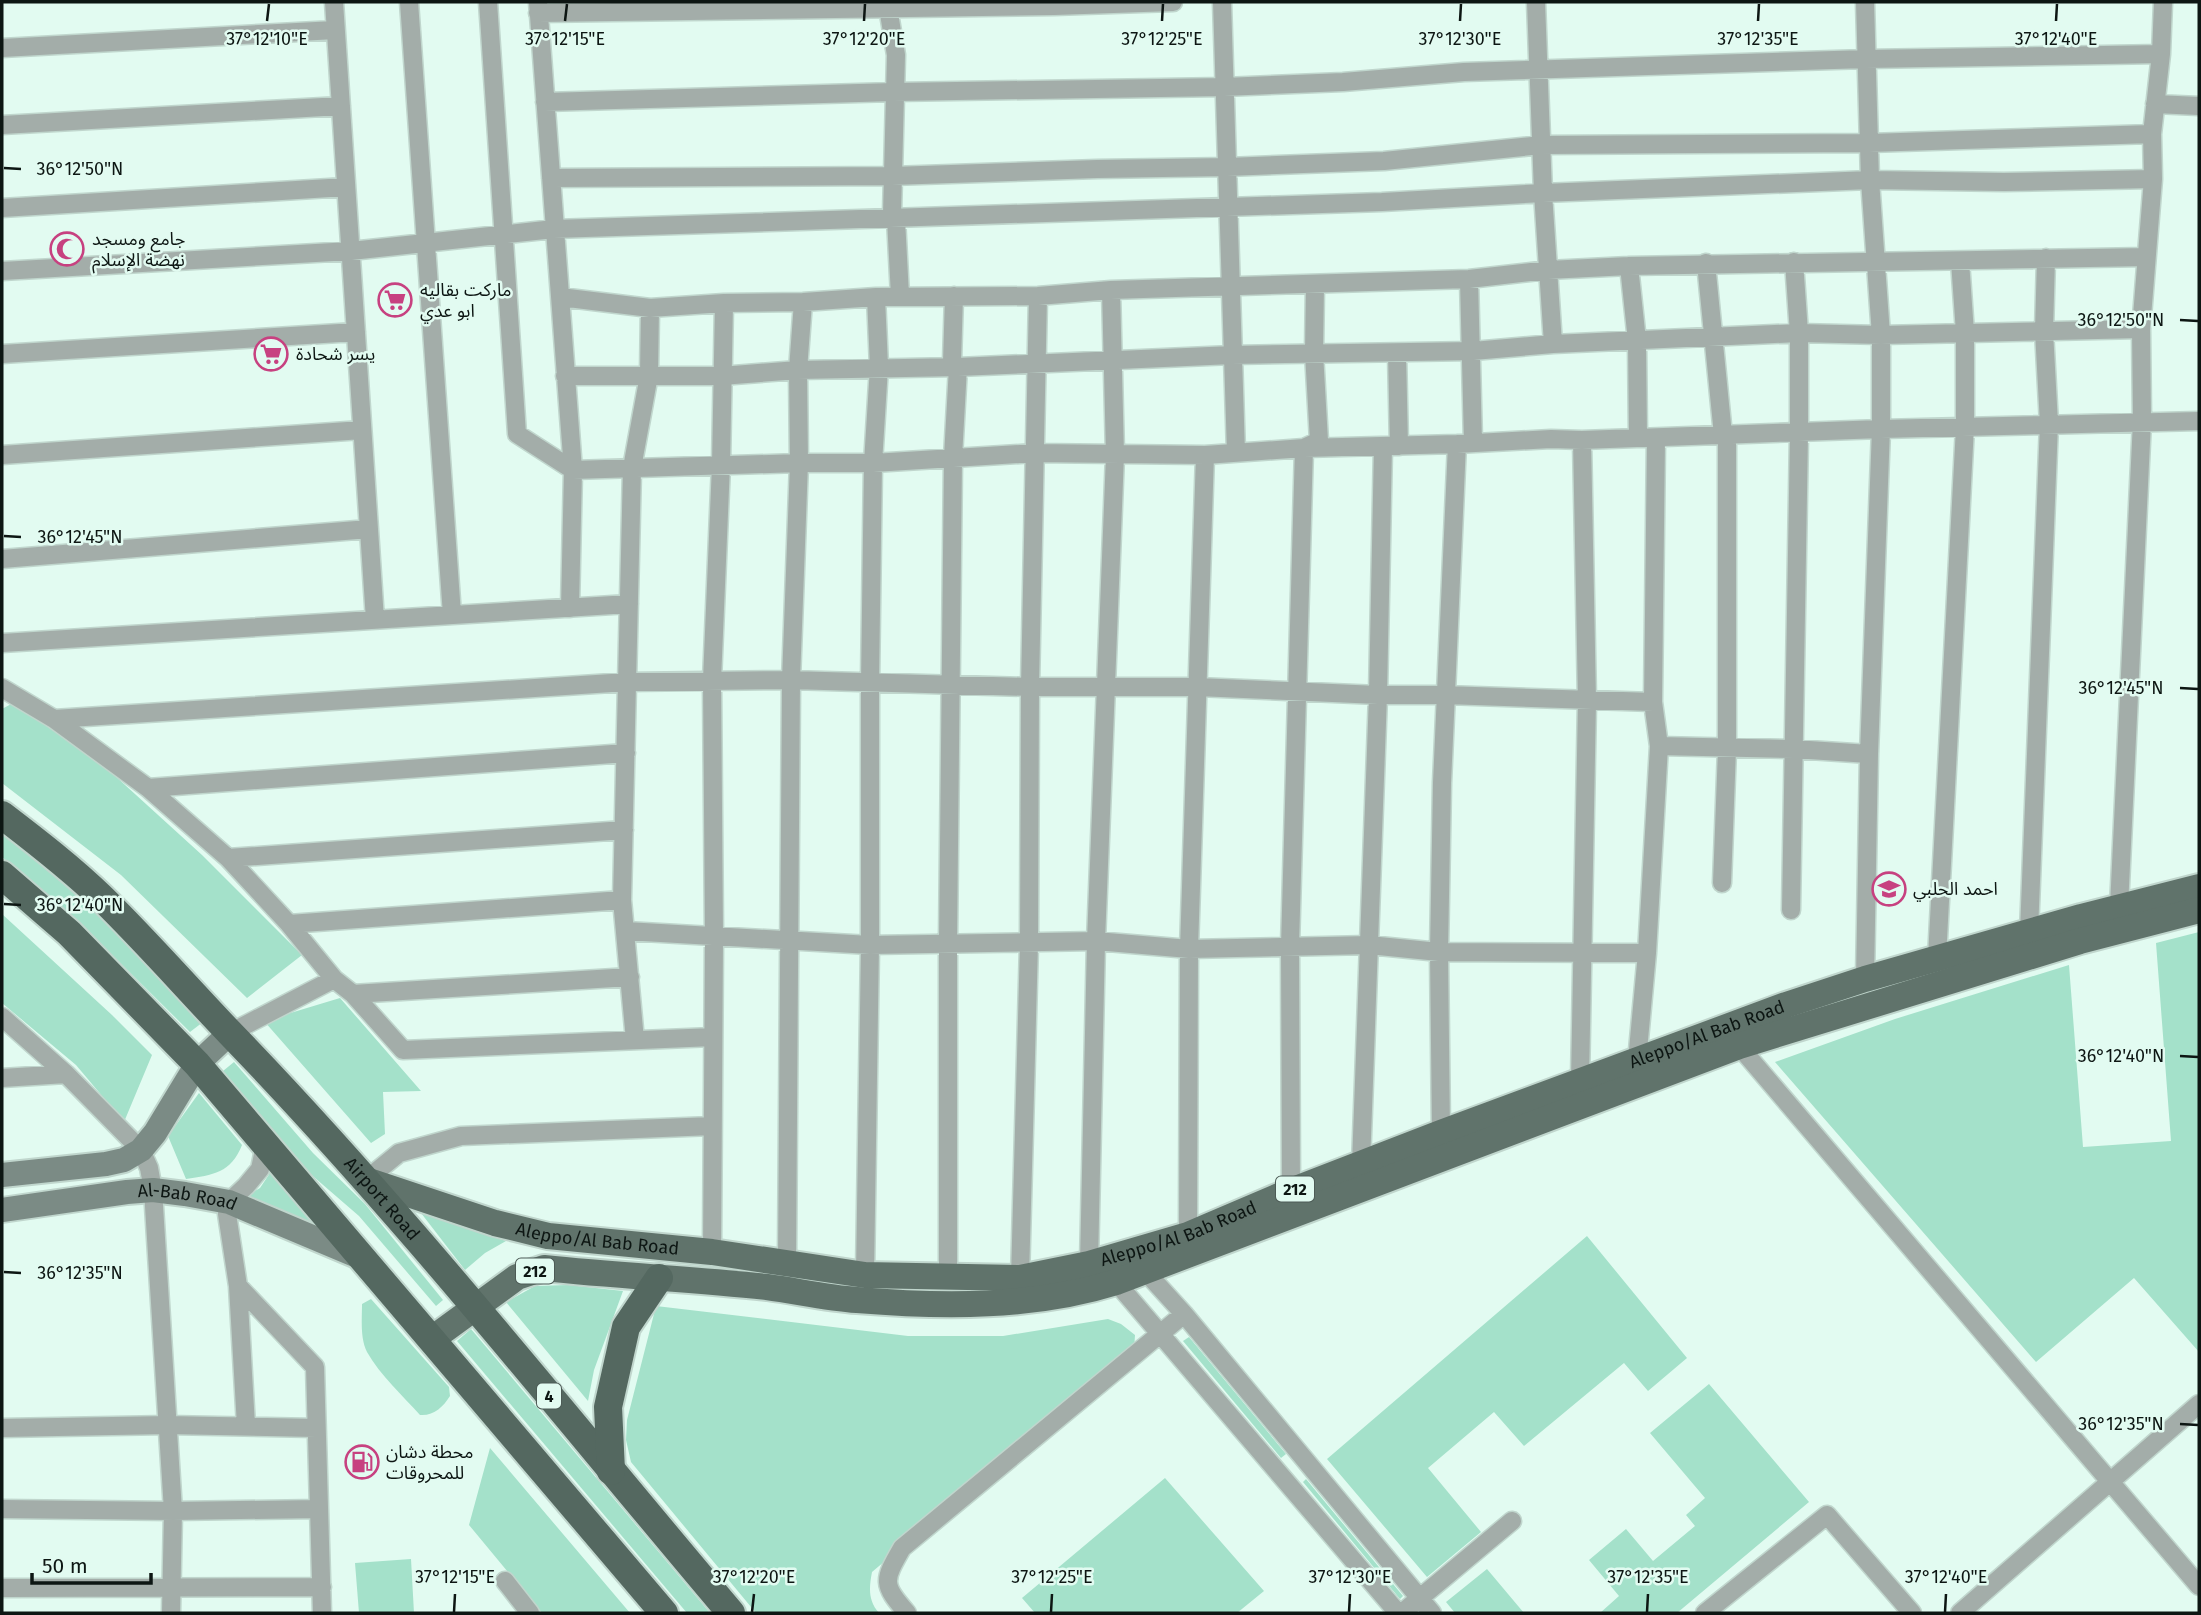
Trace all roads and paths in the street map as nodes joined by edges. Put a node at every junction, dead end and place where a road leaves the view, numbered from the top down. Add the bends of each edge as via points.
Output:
1 (334, 2) edge
2 (409, 2) edge
3 (488, 2) edge
4 (1173, 2) edge
5 (1222, 2) edge
6 (1536, 2) edge
7 (1865, 2) edge
8 (2163, 2) edge
9 (888, 5) edge
10 (538, 7) edge
11 (335, 30) junction
12 (2, 48) edge
13 (2161, 54) junction
14 (1866, 59) junction
15 (1540, 69) junction
16 (1224, 87) junction
17 (894, 92) junction
18 (545, 102) junction
19 (2155, 104) junction
20 (341, 106) junction
21 (2199, 106) edge
22 (2, 125) edge
23 (2152, 134) junction
24 (1869, 143) junction
25 (1542, 145) junction
26 (1227, 167) junction
27 (892, 176) junction
28 (551, 178) junction
29 (2152, 179) junction
30 (1870, 180) junction
31 (346, 187) junction
32 (1543, 193) junction
33 (1228, 207) junction
34 (2, 208) edge
35 (896, 219) junction
36 (554, 229) junction
37 (504, 235) junction
38 (426, 242) junction
39 (351, 251) junction
40 (2146, 257) junction
41 (2046, 258) junction
42 (1875, 261) junction
43 (1960, 261) junction
44 (1794, 262) junction
45 (1706, 263) junction
46 (1629, 266) junction
47 (1548, 270) junction
48 (2, 271) edge
49 (1469, 279) junction
50 (1315, 285) junction
51 (1231, 287) junction
52 (1111, 290) junction
53 (876, 296) junction
54 (900, 296) junction
55 (954, 296) junction
56 (1038, 296) junction
57 (559, 297) junction
58 (803, 302) junction
59 (724, 303) junction
60 (650, 308) junction
61 (2141, 329) junction
62 (2044, 331) junction
63 (356, 332) junction
64 (1799, 333) junction
65 (1965, 333) junction
66 (1881, 335) junction
67 (1712, 338) junction
68 (1637, 341) junction
69 (1553, 344) junction
70 (1472, 351) junction
71 (1314, 353) junction
72 (1397, 353) junction
73 (2, 354) edge
74 (1232, 355) junction
75 (1113, 359) junction
76 (1035, 363) junction
77 (958, 367) junction
78 (879, 368) junction
79 (798, 370) junction
80 (649, 375) junction
81 (565, 376) junction
82 (722, 376) junction
83 (2142, 421) junction
84 (2199, 421) edge
85 (2049, 424) junction
86 (1965, 427) junction
87 (1881, 429) junction
88 (362, 430) junction
89 (1799, 434) junction
90 (1725, 436) junction
91 (1647, 438) junction
92 (1582, 440) junction
93 (1465, 444) junction
94 (1391, 446) junction
95 (1304, 448) junction
96 (1035, 453) junction
97 (1236, 453) junction
98 (2, 455) edge
99 (1115, 455) junction
100 (1205, 455) junction
101 (953, 457) junction
102 (799, 463) junction
103 (873, 463) junction
104 (721, 465) junction
105 (632, 468) junction
106 (573, 470) junction
107 (369, 529) junction
108 (2, 559) edge
109 (629, 604) junction
110 (570, 608) junction
111 (452, 615) junction
112 (375, 620) junction
113 (2, 643) edge
114 (791, 680) junction
115 (712, 681) junction
116 (627, 682) junction
117 (870, 683) junction
118 (951, 685) junction
119 (1030, 687) junction
120 (1107, 687) junction
121 (1198, 687) junction
122 (2, 688) edge
123 (1296, 691) junction
124 (1378, 695) junction
125 (1446, 695) junction
126 (1587, 701) junction
127 (1653, 702) junction
128 (54, 719) junction
129 (1659, 746) junction
130 (1727, 748) junction
131 (1794, 749) junction
132 (626, 753) junction
133 (1869, 754) junction
134 (148, 788) junction
135 (2, 815) edge
136 (624, 830) junction
137 (228, 858) junction
138 (2, 875) edge
139 (1722, 883) dead end
140 (2199, 887) edge
141 (622, 900) junction
142 (2119, 907) junction
143 (1791, 910) dead end
144 (2199, 910) edge
145 (289, 924) junction
146 (626, 932) junction
147 (2029, 932) junction
148 (714, 937) junction
149 (790, 940) junction
150 (1096, 941) junction
151 (948, 943) junction
152 (870, 944) junction
153 (1029, 944) junction
154 (1290, 946) junction
155 (1369, 946) junction
156 (1189, 949) junction
157 (1439, 952) junction
158 (1583, 953) junction
159 (1647, 953) junction
160 (1937, 958) junction
161 (630, 977) junction
162 (334, 979) junction
163 (1865, 979) junction
164 (353, 994) junction
165 (2, 1017) edge
166 (230, 1033) junction
167 (713, 1037) junction
168 (635, 1040) junction
169 (1739, 1046) junction
170 (1637, 1061) junction
171 (197, 1064) junction
172 (66, 1074) junction
173 (2, 1078) edge
174 (1580, 1081) junction
175 (712, 1126) junction
176 (1441, 1133) junction
177 (265, 1145) junction
178 (141, 1150) junction
179 (1361, 1164) junction
180 (2, 1175) edge
181 (366, 1180) junction
182 (153, 1190) junction
183 (1291, 1191) junction
184 (229, 1202) junction
185 (2, 1210) edge
186 (1188, 1235) junction
187 (548, 1236) junction
188 (712, 1252) junction
189 (362, 1259) junction
190 (787, 1263) junction
191 (1089, 1264) junction
192 (544, 1268) junction
193 (1146, 1271) junction
194 (865, 1275) junction
195 (948, 1276) junction
196 (659, 1278) junction
197 (1020, 1278) junction
198 (1116, 1282) junction
199 (237, 1286) junction
200 (475, 1306) junction
201 (1184, 1314) junction
202 (1161, 1334) junction
203 (432, 1339) junction
204 (2199, 1404) edge
205 (168, 1425) junction
206 (246, 1426) junction
207 (2, 1428) edge
208 (316, 1428) junction
209 (611, 1471) junction
210 (2110, 1482) junction
211 (2, 1508) edge
212 (318, 1509) junction
213 (173, 1511) junction
214 (1512, 1521) dead end
215 (505, 1581) dead end
216 (2199, 1586) edge
217 (171, 1587) junction
218 (322, 1587) junction
219 (2, 1588) edge
220 (1419, 1598) junction
221 (171, 1613) edge
222 (322, 1613) edge
223 (530, 1613) edge
224 (664, 1613) edge
225 (731, 1613) edge
226 (907, 1613) edge
227 (1400, 1613) edge
228 (1432, 1613) edge
229 (1705, 1613) edge
230 (1912, 1613) edge
231 (1960, 1613) edge

1 - 11 street
2 - 38 street
3 - 37 street
4 - 9 street
5 - 16 street
6 - 15 street
7 - 14 street
8 - 13 street
9 - 10 street
9 - 17 street via 896,55
10 - 18 street
11 - 12 street
11 - 20 street
13 - 14 street
13 - 19 street
14 - 15 street
14 - 24 street
15 - 16 street
15 - 25 street
16 - 17 street
16 - 26 street
17 - 18 street
17 - 27 street
18 - 28 street
19 - 21 street
19 - 23 street
20 - 22 street
20 - 31 street
23 - 24 street
23 - 29 street
24 - 25 street
24 - 30 street
25 - 26 street via 1384,161
25 - 32 street
26 - 27 street
26 - 33 street
27 - 28 street
27 - 35 street via 892,214
28 - 36 street
29 - 30 street
29 - 40 street
30 - 32 street
30 - 42 street
31 - 34 street
31 - 39 street
32 - 33 street
32 - 47 street
33 - 35 street
33 - 51 street
35 - 36 street
35 - 54 street
36 - 37 street
36 - 57 street
37 - 38 street
37 - 106 street via 517,433
38 - 39 street
38 - 111 street
39 - 48 street
39 - 63 street
40 - 41 street
40 - 61 street
41 - 43 street
41 - 62 street
42 - 43 street
42 - 44 street
42 - 66 street
43 - 65 street
44 - 45 street
44 - 64 street
45 - 46 street
45 - 67 street
46 - 47 street
46 - 68 street
47 - 49 street
47 - 69 street
49 - 50 street
49 - 70 street
50 - 51 street
50 - 71 street
51 - 52 street
51 - 74 street
52 - 56 street
52 - 75 street
53 - 54 street
53 - 58 street
53 - 78 street
54 - 55 street
55 - 56 street
55 - 77 street via 952,362
56 - 76 street
57 - 60 street
57 - 81 street
58 - 59 street
58 - 79 street
59 - 60 street
59 - 82 street
60 - 80 street
61 - 62 street
61 - 83 street
62 - 65 street
62 - 85 street
63 - 73 street
63 - 88 street
64 - 66 street
64 - 67 street
64 - 89 street
65 - 66 street
65 - 86 street
66 - 87 street
67 - 68 street
67 - 90 street
68 - 69 street
68 - 91 street
69 - 70 street
70 - 72 street
70 - 93 street
71 - 72 street
71 - 74 street
71 - 95 street via 1319,441
72 - 94 street
74 - 75 street
74 - 97 street
75 - 76 street
75 - 99 street
76 - 77 street
76 - 96 street
77 - 78 street
77 - 101 street
78 - 79 street
78 - 103 street
79 - 82 street
79 - 102 street
80 - 81 street
80 - 82 street
80 - 105 street
81 - 106 street
82 - 104 street
83 - 84 street
83 - 85 street
83 - 142 street
85 - 86 street
85 - 147 street
86 - 87 street
86 - 160 street
87 - 89 street
87 - 133 street
88 - 98 street
88 - 107 street
89 - 90 street
89 - 131 street
90 - 91 street
90 - 130 street
91 - 92 street
91 - 127 street
92 - 93 street
92 - 126 street
93 - 94 street
93 - 125 street
94 - 95 street
94 - 124 street
95 - 97 street
95 - 123 street
96 - 99 street
96 - 101 street
96 - 119 street
97 - 100 street
99 - 100 street
99 - 120 street
100 - 121 street
101 - 103 street
101 - 118 street
102 - 103 street
102 - 104 street
102 - 114 street
103 - 117 street
104 - 105 street
104 - 115 street
105 - 106 street
105 - 109 street
106 - 110 street
107 - 108 street
107 - 112 street
109 - 110 street
109 - 116 street
110 - 111 street
111 - 112 street
112 - 113 street
114 - 115 street
114 - 117 street
114 - 149 street
115 - 116 street
115 - 148 street
116 - 128 street
116 - 132 street
117 - 118 street
117 - 152 street
118 - 119 street
118 - 151 street
119 - 120 street
119 - 153 street
120 - 121 street
120 - 150 street
121 - 123 street
121 - 156 street
122 - 128 street
123 - 124 street
123 - 154 street
124 - 125 street
124 - 155 street
125 - 126 street
125 - 157 street
126 - 127 street
126 - 158 street
127 - 129 street
128 - 134 street
129 - 130 street
129 - 159 street
130 - 131 street
130 - 139 street
131 - 133 street
131 - 143 street
132 - 134 street
132 - 136 street
133 - 163 street
134 - 137 street
135 - 166 highway, Airport Road via 101,898
136 - 137 street
136 - 141 street
137 - 145 street
138 - 171 highway via 69,933
140 - 142 main road, Aleppo/Al Bab Road / 212
141 - 145 street
141 - 146 street
142 - 147 main road, Aleppo/Al Bab Road / 212
144 - 169 main road, Aleppo/Al Bab Road / 212 via 2080,941
145 - 162 street
146 - 148 street
146 - 161 street
147 - 160 main road, Aleppo/Al Bab Road / 212
148 - 149 street
148 - 167 street
149 - 152 street
149 - 190 street
150 - 153 street
150 - 156 street
150 - 191 street
151 - 152 street
151 - 153 street
151 - 195 street
152 - 194 street
153 - 197 street
154 - 155 street
154 - 156 street
154 - 183 street
155 - 157 street
155 - 179 street
156 - 186 street
157 - 158 street
157 - 176 street
158 - 159 street
158 - 174 street
159 - 170 street
160 - 163 main road, Aleppo/Al Bab Road / 212
161 - 164 street
161 - 168 street
162 - 164 street
162 - 166 street
163 - 170 main road, Aleppo/Al Bab Road / 212
164 - 168 street via 403,1050
165 - 172 street
166 - 171 main road
166 - 181 highway, Airport Road
167 - 168 street
167 - 175 street
169 - 193 main road, Aleppo/Al Bab Road / 212
169 - 210 street
170 - 174 main road, Aleppo/Al Bab Road / 212
171 - 177 highway
171 - 178 main road
172 - 173 street
172 - 178 street
174 - 176 main road, Aleppo/Al Bab Road / 212
175 - 181 street via 461,1136 399,1153
175 - 188 street
176 - 179 main road, Aleppo/Al Bab Road / 212
177 - 184 street via 260,1169
177 - 189 highway
178 - 180 main road via 106,1164
178 - 182 street
179 - 183 main road, Aleppo/Al Bab Road / 212
181 - 187 main road, Aleppo/Al Bab Road / 212
181 - 200 highway, Airport Road / 4
182 - 184 main road, Al-Bab Road
182 - 185 main road, Al-Bab Road
182 - 205 street
183 - 186 main road, Aleppo/Al Bab Road / 212
184 - 189 main road, Al-Bab Road
184 - 199 street
186 - 191 main road, Aleppo/Al Bab Road / 212
187 - 188 main road, Aleppo/Al Bab Road / 212
187 - 192 main road
188 - 190 main road, Aleppo/Al Bab Road / 212
189 - 203 highway
190 - 194 main road, Aleppo/Al Bab Road / 212
191 - 197 main road, Aleppo/Al Bab Road / 212
192 - 196 main road, Aleppo/Al Bab Road / 212
192 - 200 main road, Aleppo/Al Bab Road / 212 via 517,1277
193 - 198 main road, Aleppo/Al Bab Road / 212
193 - 201 street
194 - 195 main road, Aleppo/Al Bab Road / 212
195 - 197 main road, Aleppo/Al Bab Road / 212
196 - 198 main road, Aleppo/Al Bab Road / 212 via 928,1305 1013,1302
196 - 209 highway via 626,1327 608,1408
198 - 202 street
199 - 206 street
199 - 208 street via 315,1367
200 - 203 main road, Aleppo/Al Bab Road / 212
200 - 209 highway, Airport Road / 4
201 - 202 street
201 - 220 street
202 - 226 street via 902,1548 887,1574 890,1593
202 - 227 street
203 - 224 highway
204 - 210 street
205 - 206 street
205 - 207 street
205 - 213 street
206 - 208 street
208 - 212 street
209 - 225 highway, Airport Road / 4
210 - 216 street
210 - 231 street
211 - 213 street
212 - 213 street
212 - 218 street
213 - 217 street
214 - 220 street
215 - 223 street
217 - 218 street
217 - 219 street
217 - 221 street
218 - 222 street
220 - 227 street
220 - 228 street
229 - 230 street via 1827,1515

